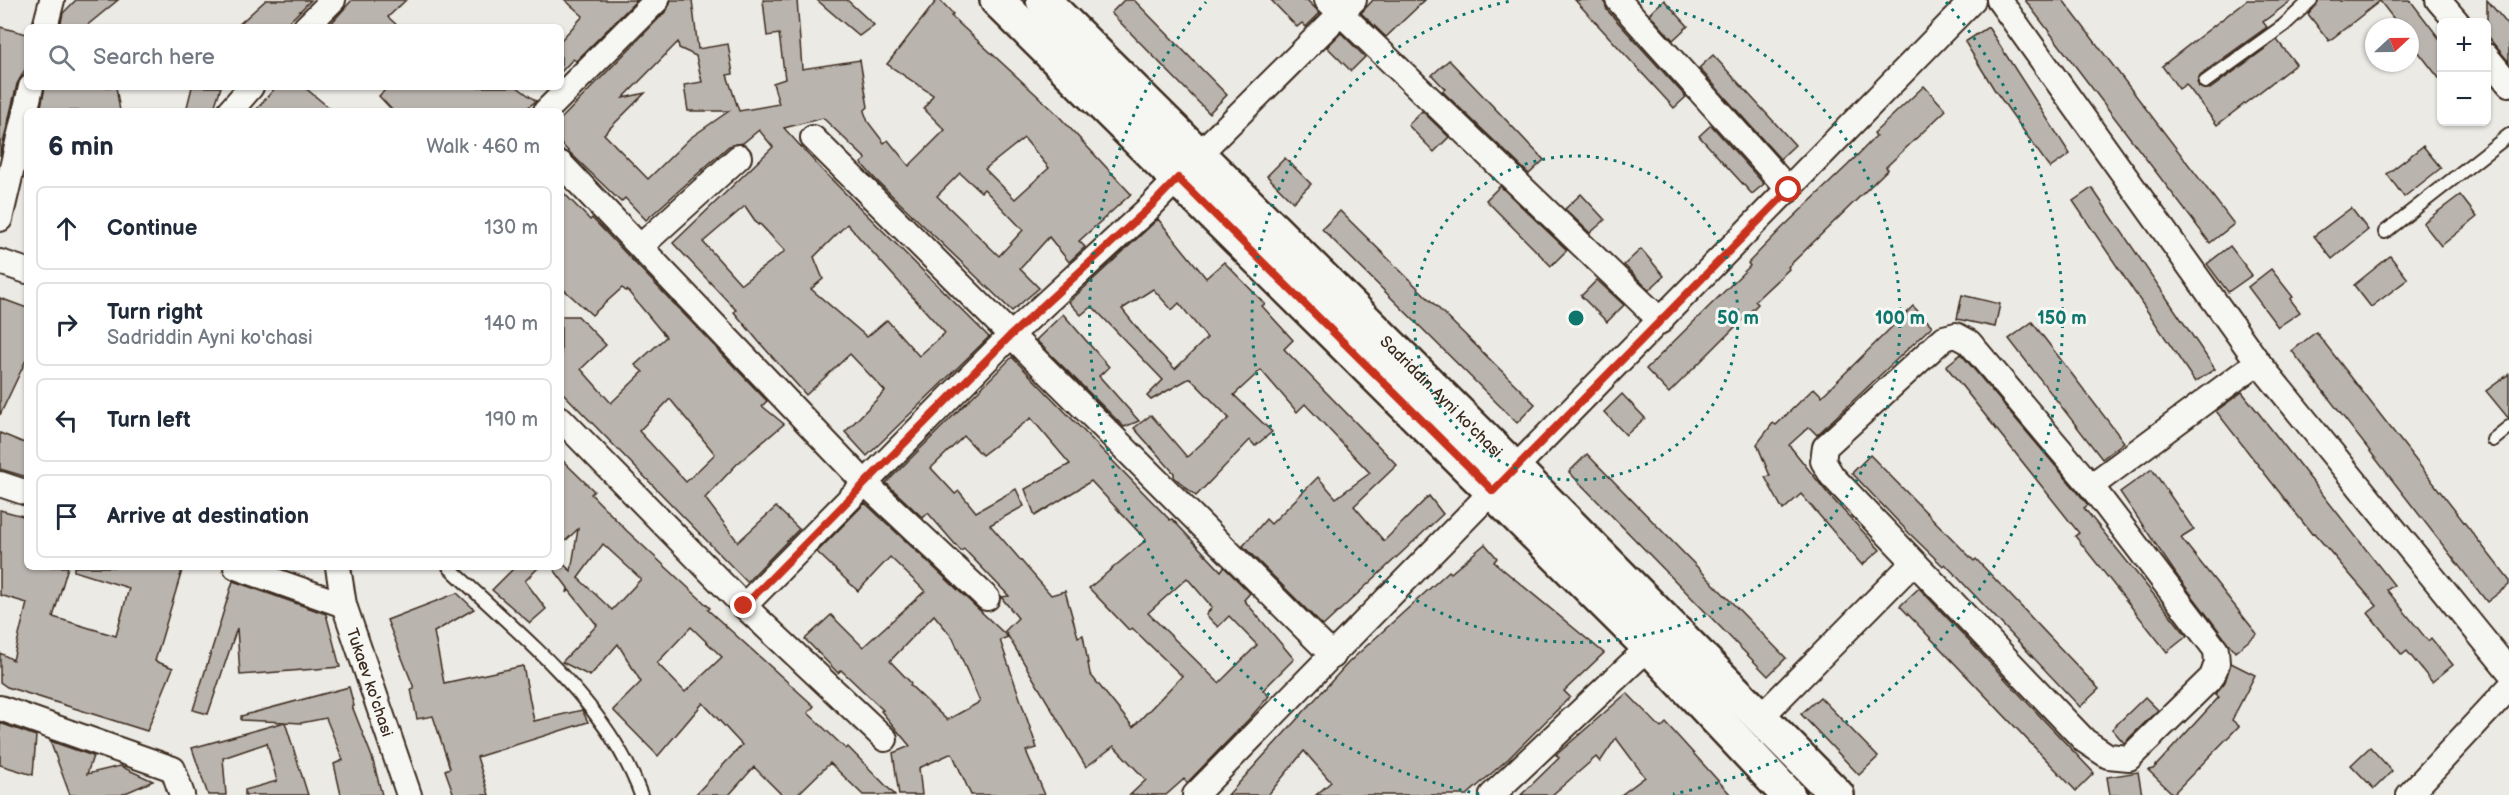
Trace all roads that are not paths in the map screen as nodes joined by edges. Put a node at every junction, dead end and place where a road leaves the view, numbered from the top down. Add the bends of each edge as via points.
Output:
1 (52, 0) edge
2 (333, 0) edge
3 (657, 0) edge
4 (998, 0) edge
5 (1043, 0) edge
6 (1618, 0) edge
7 (1973, 0) edge
8 (1999, 0) edge
9 (2311, 0) edge
10 (2438, 0) edge
11 (1341, 4) edge
12 (2454, 18) edge
13 (46, 24) edge
14 (309, 24) edge
15 (2491, 61) edge
16 (2205, 82) dead end
17 (2509, 84) edge
18 (30, 90) edge
19 (248, 90) edge
20 (26, 108) edge
21 (233, 108) edge
22 (549, 108) edge
23 (24, 117) edge
24 (2509, 135) edge
25 (813, 138) dead end
26 (1200, 153) junction
27 (739, 158) dead end
28 (564, 167) edge
29 (1178, 178) junction
30 (1789, 190) junction
31 (0, 219) edge
32 (2385, 232) dead end
33 (641, 246) junction
34 (0, 262) edge
35 (24, 270) edge
36 (1661, 321) junction
37 (1010, 336) junction
38 (2258, 362) junction
39 (564, 422) edge
40 (2509, 428) edge
41 (2493, 440) dead end
42 (1504, 480) junction
43 (864, 482) junction
44 (0, 484) edge
45 (2091, 486) junction
46 (24, 492) edge
47 (1913, 563) junction
48 (245, 570) edge
49 (339, 570) edge
50 (452, 570) edge
51 (987, 598) dead end
52 (344, 605) junction
53 (744, 606) junction
54 (1649, 647) junction
55 (1333, 657) junction
56 (2509, 671) edge
57 (2509, 688) edge
58 (0, 708) edge
59 (1760, 718) junction
60 (885, 739) dead end
61 (182, 795) edge
62 (409, 795) edge
63 (641, 795) edge
64 (1195, 795) edge
65 (1492, 795) edge
66 (1788, 795) edge
67 (1837, 795) edge
68 (2409, 795) edge

1 - 13 street
2 - 14 street
3 - 22 street
4 - 29 main road, Sadriddin Ayni ko'chasi
5 - 26 main road, Sadriddin Ayni ko'chasi
6 - 30 street
7 - 30 street
8 - 38 street
9 - 16 lane via 2283,26
10 - 12 street
11 - 26 street
11 - 36 street
15 - 17 street
18 - 20 street
19 - 21 street
23 - 31 street
24 - 32 lane
25 - 37 street
26 - 29 main road
26 - 42 main road, Sadriddin Ayni ko'chasi
27 - 33 street
28 - 33 street
29 - 37 street
29 - 42 main road, Sadriddin Ayni ko'chasi
30 - 36 street
33 - 43 street
34 - 35 street
36 - 42 street
37 - 43 street
37 - 55 street
38 - 45 street
38 - 56 street
39 - 53 street
40 - 41 lane
42 - 54 main road, Sadriddin Ayni ko'chasi
42 - 55 street
42 - 59 main road, Sadriddin Ayni ko'chasi
43 - 51 street
43 - 53 street
44 - 46 street
45 - 47 street via 1969,342 1956,335 1944,338 1825,447 1824,461 1832,476
45 - 47 street via 2216,650 2212,676 2129,758 2108,756 2085,741
47 - 59 street
48 - 52 street
49 - 52 street, Tukaev ko'chasi
50 - 63 lane via 586,700 632,771
52 - 62 street, Tukaev ko'chasi
53 - 60 street
54 - 65 street
54 - 66 main road, Sadriddin Ayni ko'chasi
55 - 64 street
57 - 68 street
58 - 61 street via 173,769
59 - 67 main road, Sadriddin Ayni ko'chasi

